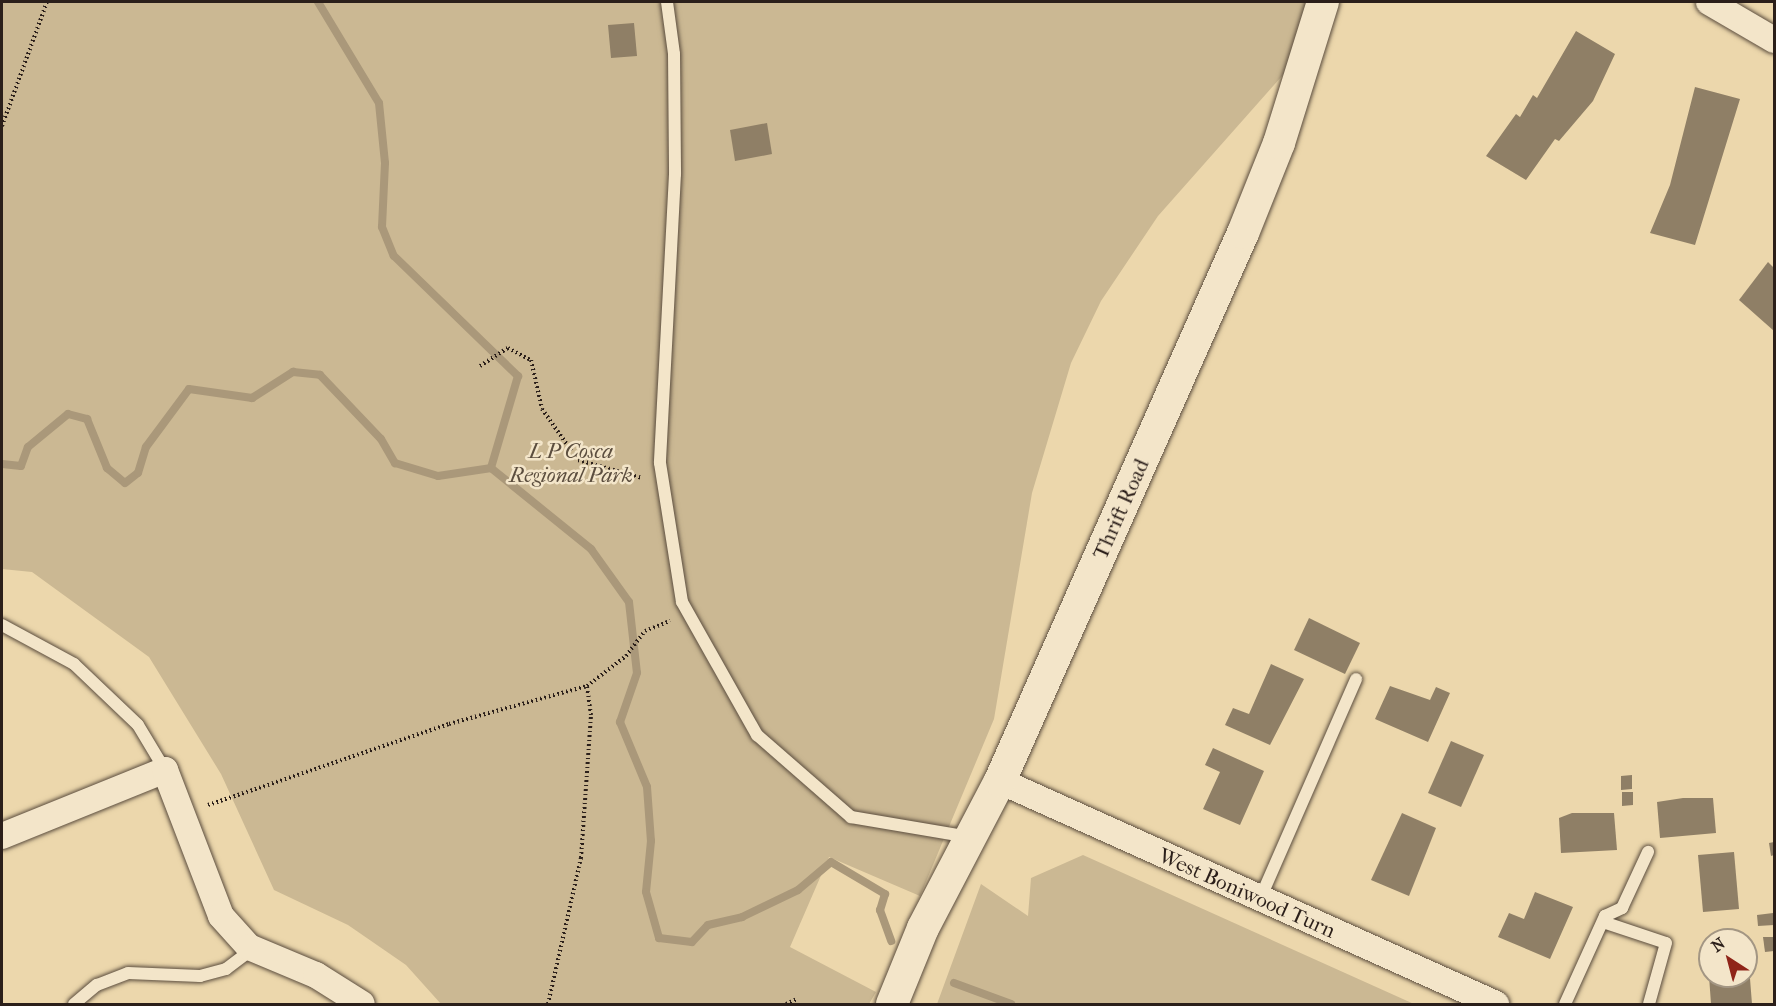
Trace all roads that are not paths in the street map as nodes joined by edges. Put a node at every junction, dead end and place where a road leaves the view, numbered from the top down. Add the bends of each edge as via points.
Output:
1 (668, 2) edge
2 (1323, 2) edge
3 (1709, 2) edge
4 (1774, 40) edge
5 (2, 624) edge
6 (1356, 679) dead end
7 (165, 770) junction
8 (1000, 781) junction
9 (2, 836) edge
10 (970, 837) junction
11 (1648, 852) dead end
12 (1260, 901) junction
13 (1603, 922) junction
14 (253, 949) junction
15 (74, 1005) edge
16 (362, 1005) edge
17 (892, 1005) edge
18 (1496, 1005) edge
19 (1565, 1005) edge
20 (1649, 1005) edge

1 - 10 lane via 674,54 675,174 660,463 682,602 757,735 851,817
2 - 8 street, Thrift Road via 1280,143 1243,233
3 - 4 street
5 - 7 lane via 74,664 138,725
6 - 12 lane
7 - 9 street
7 - 14 street via 221,916
8 - 10 street, Thrift Road
8 - 12 street, West Boniwood Turn
10 - 17 street, Thrift Road
11 - 13 lane via 1622,908
12 - 18 street, West Boniwood Turn
13 - 19 lane
13 - 20 lane via 1666,943
14 - 15 lane via 226,969 200,976 128,973 97,986
14 - 16 street via 316,975

